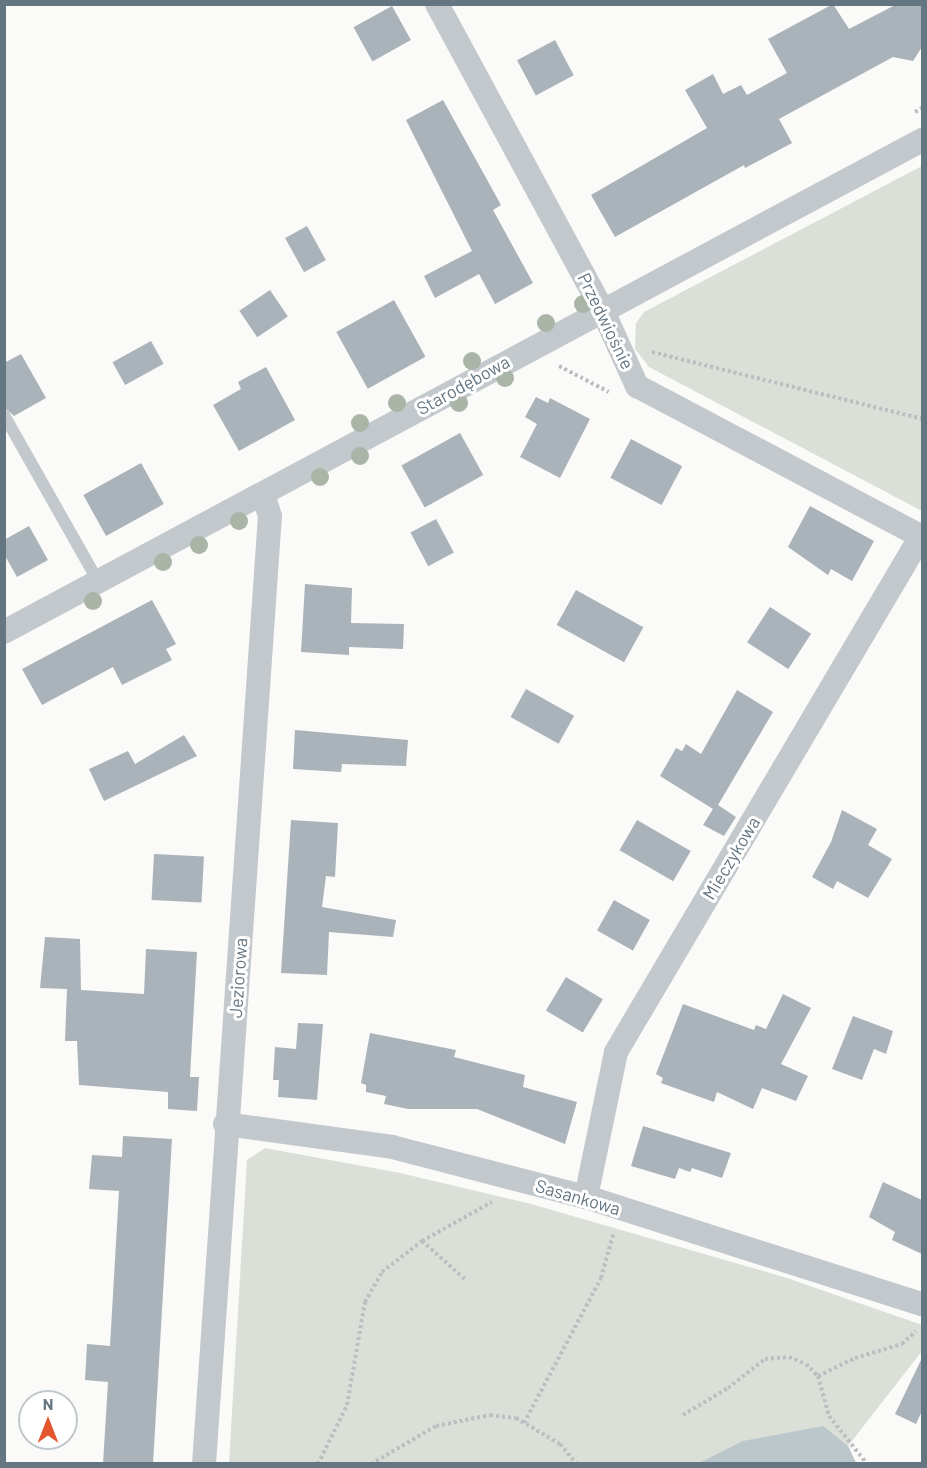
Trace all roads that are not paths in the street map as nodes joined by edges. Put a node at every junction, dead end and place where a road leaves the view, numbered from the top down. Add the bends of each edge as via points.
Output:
1 (437, 4) edge
2 (922, 140) edge
3 (602, 309) junction
4 (4, 416) edge
5 (263, 494) junction
6 (922, 536) edge
7 (98, 581) junction
8 (4, 632) edge
9 (225, 1124) junction
10 (586, 1197) junction
11 (922, 1304) edge
12 (204, 1464) edge

1 - 3 street, Przedwiośnie
2 - 3 street, Starodębowa
3 - 5 street, Starodębowa
3 - 6 street, Przedwiośnie via 637,386
4 - 7 lane
5 - 7 street, Starodębowa
5 - 9 street, Jeziorowa via 270,516
6 - 10 street, Mieczykowa via 616,1052
7 - 8 street, Starodębowa
9 - 10 street, Sasankowa via 392,1147
9 - 12 street, Jeziorowa
10 - 11 street, Sasankowa

